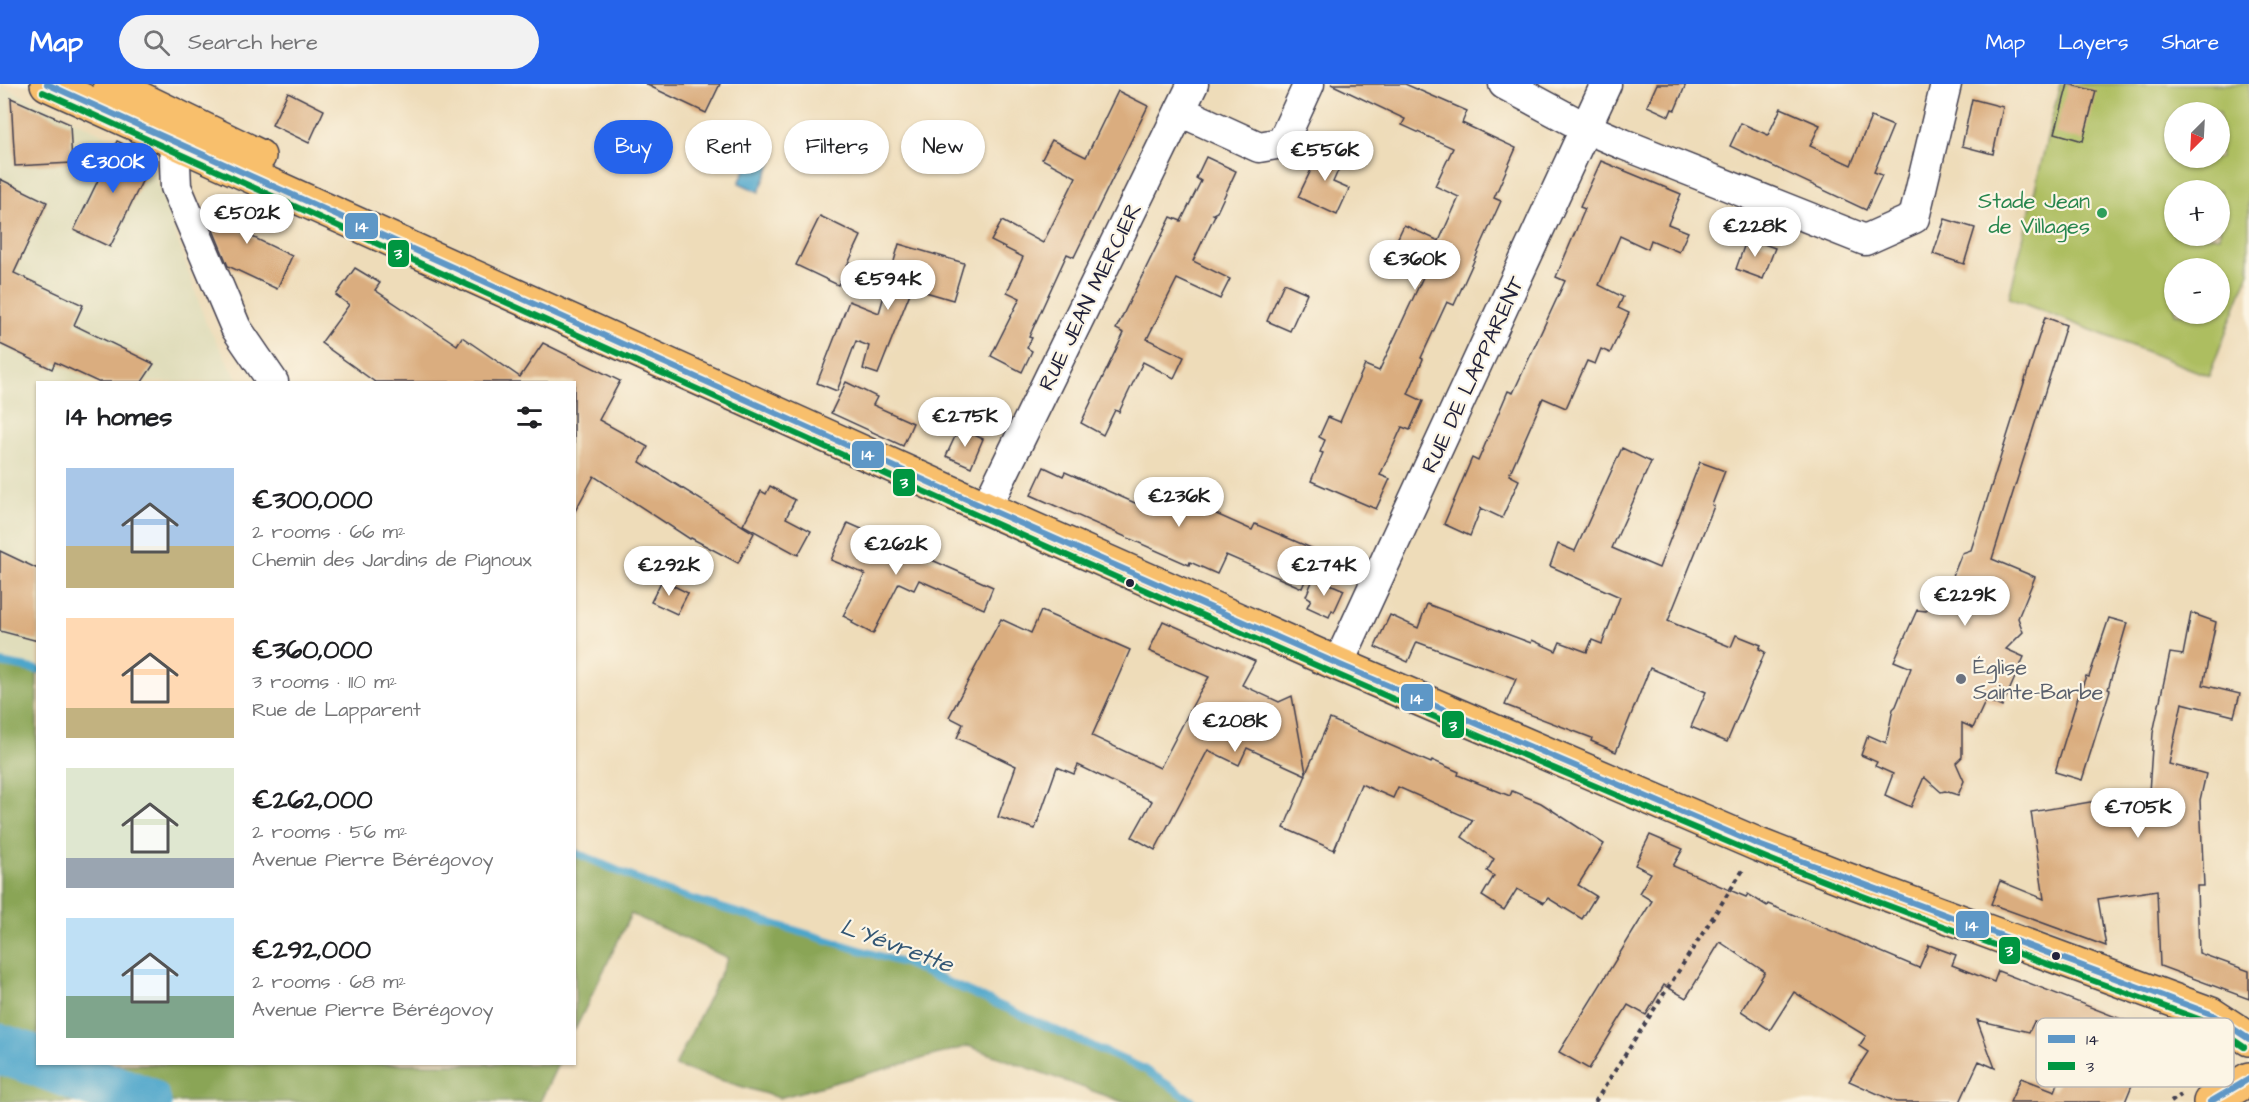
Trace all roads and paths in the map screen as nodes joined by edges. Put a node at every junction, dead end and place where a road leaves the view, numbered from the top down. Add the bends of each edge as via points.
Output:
1 (47, 84) edge
2 (1192, 84) edge
3 (1309, 84) edge
4 (1504, 84) edge
5 (1606, 84) edge
6 (1946, 84) edge
7 (148, 111) edge
8 (1180, 111) junction
9 (1586, 128) junction
10 (272, 381) edge
11 (986, 508) junction
12 (1338, 664) junction
13 (1759, 845) junction
14 (2217, 1018) edge
15 (2234, 1029) edge
16 (2249, 1039) edge
17 (2249, 1079) edge
18 (2234, 1082) edge
19 (2249, 1098) edge
20 (1595, 1102) edge
21 (2245, 1102) edge

1 - 7 main road
2 - 8 street, RUE JEAN MERCIER
3 - 8 street via 1282,143 1260,147
4 - 9 street
5 - 9 street, RUE DE LAPPARENT
6 - 9 street via 1914,218 1865,240
7 - 10 street via 236,328
7 - 11 main road via 473,260 555,312
8 - 11 street, RUE JEAN MERCIER
9 - 12 street, RUE DE LAPPARENT
11 - 12 main road
12 - 13 main road
13 - 14 main road
13 - 20 path
15 - 16 main road
17 - 18 main road
19 - 21 main road

